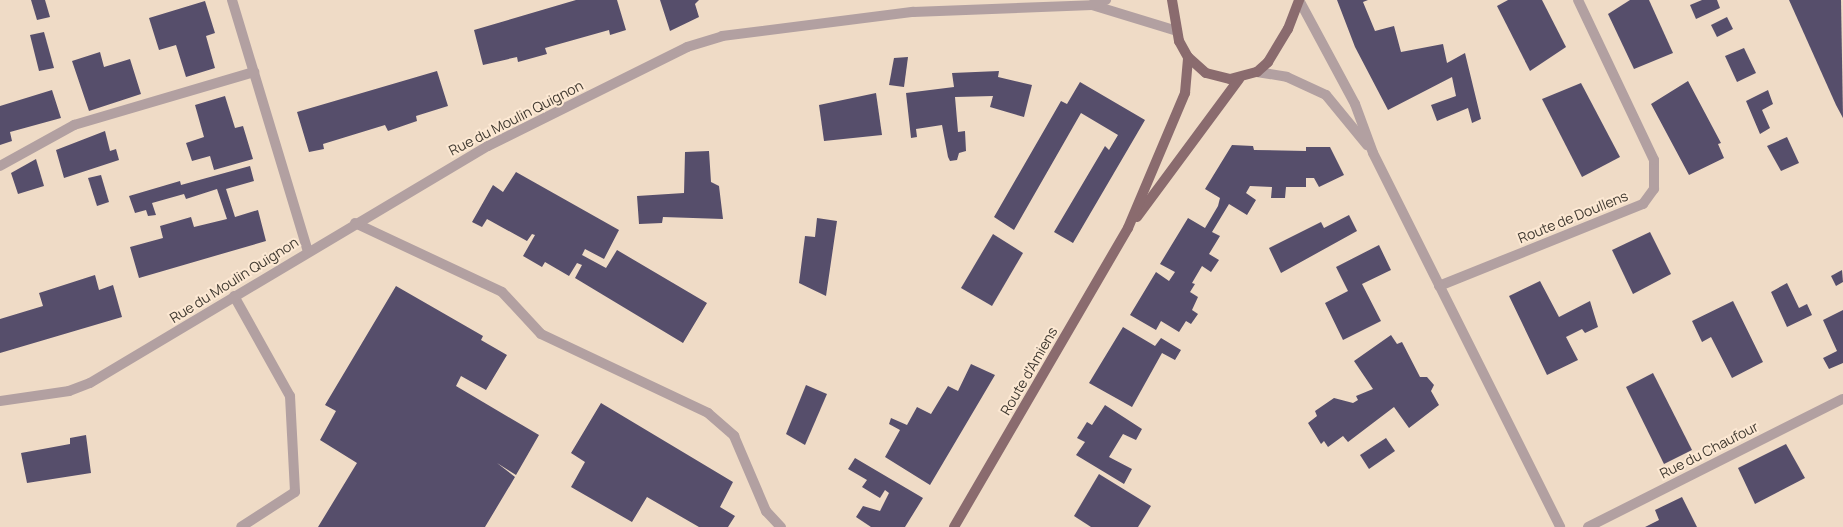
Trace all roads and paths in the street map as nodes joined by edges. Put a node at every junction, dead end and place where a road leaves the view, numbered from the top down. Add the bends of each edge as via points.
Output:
1 (232, 0) edge
2 (1106, 0) edge
3 (1172, 0) edge
4 (1299, 0) edge
5 (1578, 0) edge
6 (1092, 5) junction
7 (1177, 31) junction
8 (1188, 57) junction
9 (254, 72) junction
10 (1257, 72) junction
11 (1239, 79) junction
12 (1373, 152) junction
13 (0, 166) edge
14 (356, 223) junction
15 (1128, 228) junction
16 (308, 251) junction
17 (1439, 286) junction
18 (234, 296) junction
19 (1843, 399) edge
20 (0, 401) edge
21 (241, 527) edge
22 (781, 527) edge
23 (954, 527) edge
24 (1560, 527) edge
25 (1588, 527) edge

1 - 9 street
2 - 6 street, Rue du Moulin Quignon
3 - 7 main road
4 - 10 main road via 1275,53
4 - 12 street via 1355,104
5 - 17 street, Route de Doullens via 1654,160 1654,189 1643,204
6 - 7 street, Rue du Moulin Quignon
6 - 14 street, Rue du Moulin Quignon via 913,12 722,36 687,47 488,146
7 - 8 main road
8 - 11 main road via 1206,73
8 - 15 main road, Route d'Amiens via 1186,93
9 - 13 street via 74,125
9 - 16 street
10 - 11 main road
10 - 12 street via 1287,77 1326,96
11 - 15 main road, Route d'Amiens
12 - 17 street
14 - 16 street, Rue du Moulin Quignon
14 - 22 street via 502,292 541,334 708,413 734,436 766,511
15 - 23 main road, Route d'Amiens
16 - 18 street, Rue du Moulin Quignon
17 - 24 street
18 - 20 street, Rue du Moulin Quignon via 90,383 69,391
18 - 21 street via 290,396 295,492
19 - 25 street, Rue du Chaufour

